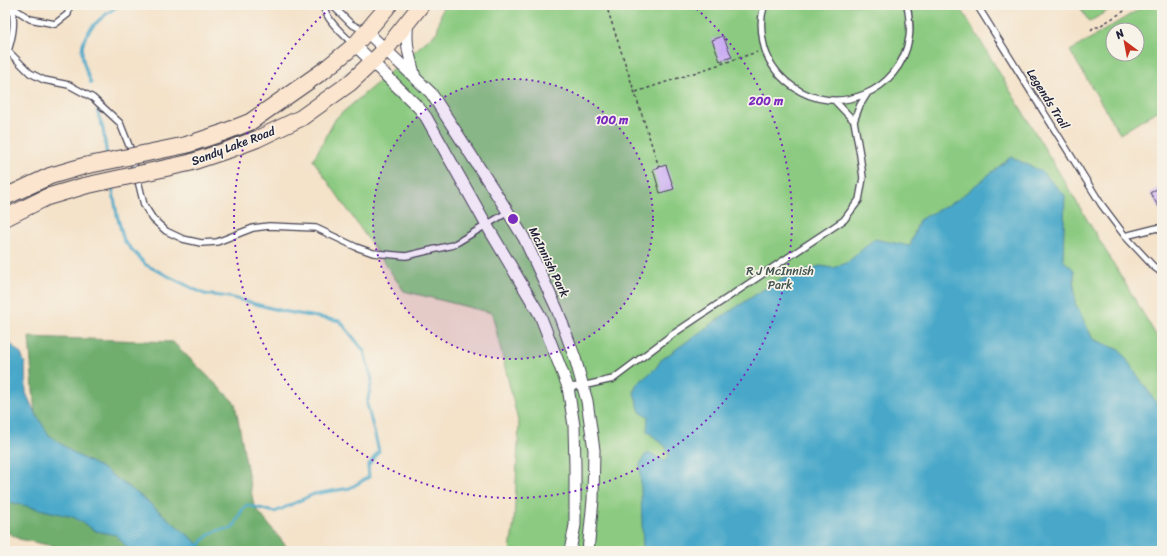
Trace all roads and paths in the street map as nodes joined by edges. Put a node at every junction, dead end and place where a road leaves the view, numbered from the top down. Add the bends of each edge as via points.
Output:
1 (69, 5) edge
2 (323, 5) edge
3 (332, 5) edge
4 (390, 5) edge
5 (421, 5) edge
6 (606, 5) edge
7 (765, 5) edge
8 (907, 5) edge
9 (977, 5) edge
10 (1134, 5) edge
11 (12, 6) edge
12 (408, 21) junction
13 (1091, 30) dead end
14 (367, 32) junction
15 (354, 45) junction
16 (386, 49) junction
17 (765, 49) junction
18 (6, 54) edge
19 (372, 62) junction
20 (415, 77) junction
21 (635, 93) junction
22 (867, 94) junction
23 (835, 101) junction
24 (854, 121) junction
25 (660, 167) dead end
26 (5, 197) edge
27 (508, 212) junction
28 (5, 218) edge
29 (486, 224) junction
30 (1162, 230) edge
31 (1125, 236) junction
32 (1162, 273) edge
33 (582, 386) junction
34 (568, 387) junction
35 (570, 551) edge
36 (588, 551) edge

1 - 11 lane via 68,14 55,24 30,20
2 - 15 lane via 324,11 333,23
3 - 14 lane via 351,24
4 - 14 main road, Sandy Lake Road
5 - 12 main road, Sandy Lake Road
6 - 21 path
7 - 17 lane via 761,29
8 - 22 lane via 910,19 909,38 904,55 895,71
9 - 31 lane, Legends Trail via 1101,204
10 - 13 path
11 - 18 lane via 13,35
12 - 16 main road, Sandy Lake Road
12 - 20 street via 407,51
14 - 15 main road, Sandy Lake Road
14 - 16 street, McInnish Park
15 - 19 street
15 - 26 main road, Sandy Lake Road, bridge via 323,71 250,122 186,145 84,166 50,176
16 - 19 main road, Sandy Lake Road
16 - 20 street, McInnish Park
17 - 21 path
17 - 23 lane via 772,66 784,81 799,92
18 - 29 lane via 30,73 44,80 69,85 93,98 120,123 130,150 144,205 153,219 166,231 183,239 201,243 217,242 253,228 303,227 316,228 372,253 406,256 453,245
19 - 28 main road, Sandy Lake Road, bridge via 350,84 301,118 257,139 189,163 76,188 47,198
19 - 29 street via 426,117
20 - 27 street, McInnish Park via 431,94
21 - 25 path
22 - 23 lane
22 - 24 lane
23 - 24 lane
24 - 33 lane via 863,178 860,200 844,220 674,334 613,379
27 - 29 lane
27 - 33 street, McInnish Park via 524,238 557,309
29 - 34 street via 540,315
30 - 31 lane via 1157,228
31 - 32 lane, Legends Trail
33 - 34 lane
33 - 36 street, McInnish Park via 594,450
34 - 35 street via 574,426 575,466 575,525

